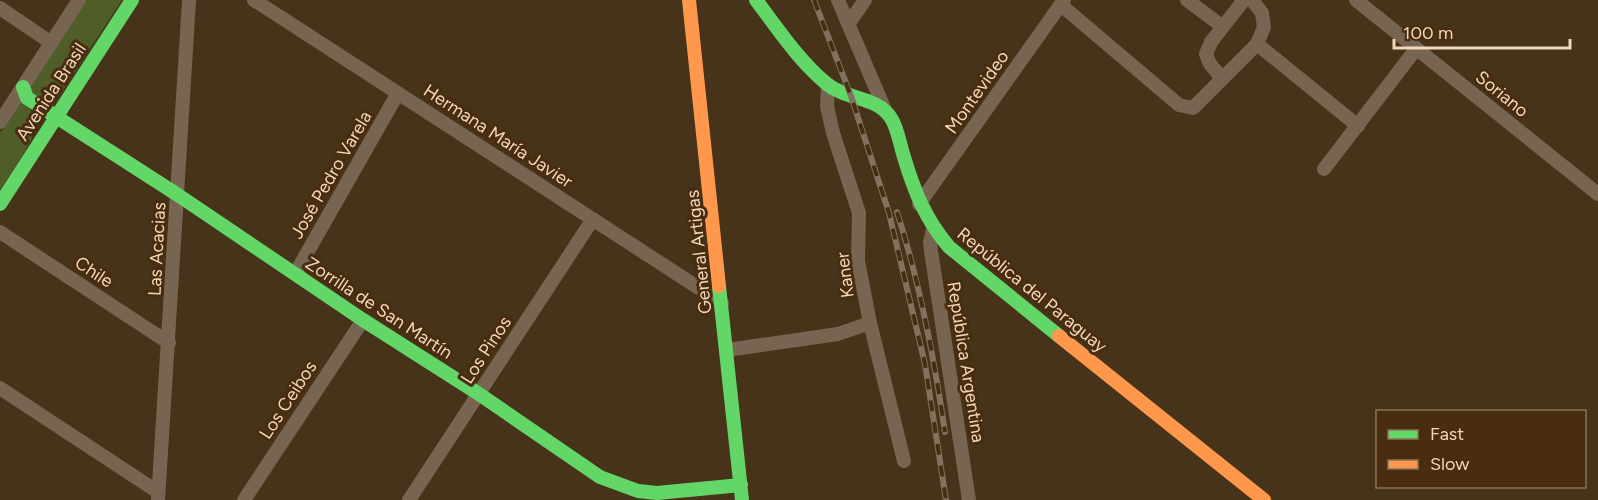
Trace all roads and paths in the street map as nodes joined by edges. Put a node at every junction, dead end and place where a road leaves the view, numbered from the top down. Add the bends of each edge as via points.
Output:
1 (79, 0) edge
2 (132, 0) edge
3 (189, 0) edge
4 (254, 0) edge
5 (756, 0) edge
6 (838, 0) edge
7 (865, 0) edge
8 (1187, 0) edge
9 (1244, 0) edge
10 (1252, 0) edge
11 (1356, 0) edge
12 (691, 2) edge
13 (1062, 2) edge
14 (0, 8) edge
15 (849, 23) junction
16 (1223, 27) junction
17 (50, 42) junction
18 (1257, 44) junction
19 (1416, 49) junction
20 (1222, 78) junction
21 (828, 86) junction
22 (23, 87) junction
23 (398, 93) junction
24 (885, 110) junction
25 (57, 116) junction
26 (0, 122) edge
27 (1358, 126) junction
28 (1324, 170) dead end
29 (1598, 194) edge
30 (178, 195) junction
31 (0, 204) edge
32 (919, 204) junction
33 (593, 219) junction
34 (933, 230) junction
35 (0, 232) edge
36 (295, 274) junction
37 (722, 303) junction
38 (363, 320) junction
39 (870, 323) junction
40 (169, 343) junction
41 (727, 350) junction
42 (0, 388) edge
43 (479, 394) junction
44 (904, 461) dead end
45 (741, 485) junction
46 (158, 496) edge
47 (244, 500) edge
48 (409, 500) edge
49 (742, 500) edge
50 (969, 500) edge
51 (1264, 500) edge

1 - 17 street, Avenida Brasil
2 - 25 street, Avenida Brasil
3 - 30 street, Las Acacias
4 - 23 street, Hermana María Javier
5 - 21 street
6 - 15 street
7 - 15 street
8 - 16 street
9 - 16 street
10 - 18 street via 1262,13 1264,27
11 - 19 street, Soriano
12 - 37 street, General Artigas
13 - 20 street via 1179,105 1192,108
13 - 32 street, Montevideo
14 - 17 street
15 - 24 street
16 - 20 street via 1206,54
17 - 22 street, Avenida Brasil
18 - 20 street
18 - 27 street
19 - 27 street
19 - 29 street, Soriano
21 - 24 street
21 - 39 street, Kaner via 827,106 833,134 859,213 858,261
22 - 25 street, Zorrilla de San Martín via 27,98
22 - 26 street, Avenida Brasil
23 - 33 street, Hermana María Javier
23 - 36 street, José Pedro Varela
24 - 32 street, República del Paraguay via 892,119
25 - 30 street, Zorrilla de San Martín
25 - 31 street, Avenida Brasil
27 - 28 street
30 - 36 street, Zorrilla de San Martín
30 - 40 street, Las Acacias
32 - 34 street, República del Paraguay
33 - 37 street, Hermana María Javier
33 - 43 street, Los Pinos
34 - 50 street, República Argentina via 931,251
34 - 51 street, República del Paraguay via 961,258
35 - 40 street, Chile
36 - 38 street, Zorrilla de San Martín
37 - 41 street, General Artigas
38 - 43 street, Zorrilla de San Martín
38 - 47 street, Los Ceibos
39 - 41 street via 838,334
39 - 44 street, Kaner
40 - 46 street, Las Acacias
41 - 45 street, General Artigas
42 - 46 street
43 - 45 street, Zorrilla de San Martín via 600,477 621,486 657,493
43 - 48 street, Los Pinos
45 - 49 street, General Artigas

